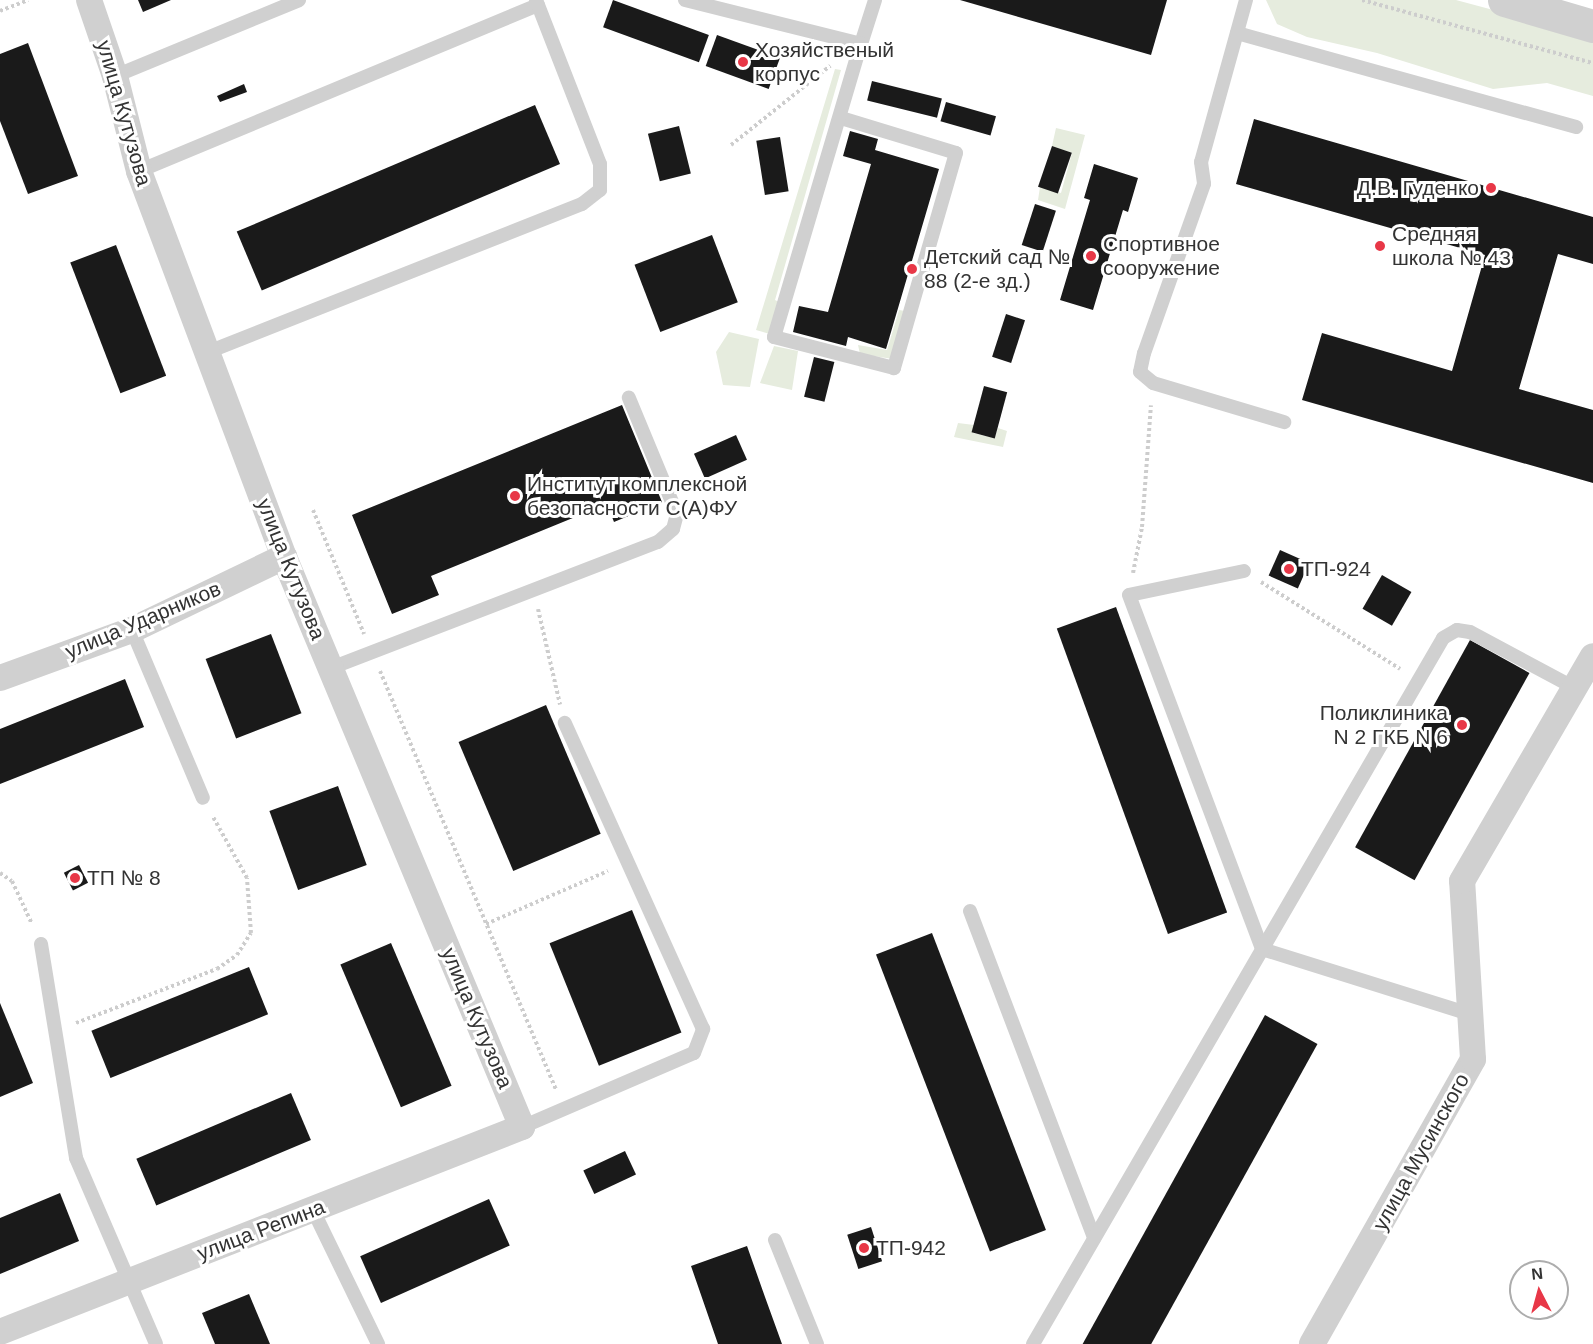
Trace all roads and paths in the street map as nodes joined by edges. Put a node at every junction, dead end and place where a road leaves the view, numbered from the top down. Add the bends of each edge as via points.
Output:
1 (28, 0) edge
2 (88, 0) edge
3 (299, 0) edge
4 (686, 0) edge
5 (875, 0) edge
6 (1246, 0) edge
7 (1362, 0) edge
8 (1504, 0) edge
9 (537, 3) edge
10 (0, 11) edge
11 (1593, 26) edge
12 (1237, 33) junction
13 (860, 47) junction
14 (1593, 63) edge
15 (115, 76) junction
16 (841, 118) junction
17 (1576, 127) dead end
18 (731, 145) dead end
19 (139, 171) junction
20 (208, 352) junction
21 (1153, 383) junction
22 (629, 398) dead end
23 (1284, 422) dead end
24 (313, 510) dead end
25 (284, 557) junction
26 (1244, 571) joint
27 (533, 588) junction
28 (1129, 595) junction
29 (132, 630) junction
30 (372, 652) junction
31 (1593, 656) edge
32 (331, 668) junction
33 (0, 678) edge
34 (1416, 679) junction
35 (1575, 688) junction
36 (565, 723) joint
37 (203, 798) joint
38 (628, 862) junction
39 (0, 873) edge
40 (970, 911) dead end
41 (486, 924) junction
42 (41, 944) joint
43 (1262, 949) junction
44 (1472, 1016) junction
45 (56, 1031) junction
46 (565, 1110) junction
47 (522, 1127) junction
48 (313, 1210) junction
49 (1094, 1238) junction
50 (775, 1240) dead end
51 (132, 1281) junction
52 (0, 1332) edge
53 (156, 1344) edge
54 (378, 1344) edge
55 (817, 1344) edge
56 (1033, 1344) edge
57 (1312, 1344) edge

1 - 10 path
2 - 15 street, улица Кутузова
3 - 15 lane
4 - 13 lane
5 - 13 lane
6 - 12 lane
7 - 14 path
8 - 11 street
9 - 19 lane
9 - 20 lane via 600,164 600,190 582,204
12 - 17 lane
12 - 21 lane via 1201,162 1204,184 1144,353 1140,372
13 - 16 lane
13 - 18 path via 837,60
15 - 19 street, улица Кутузова
16 - 16 lane via 774,337 894,368 956,153
19 - 20 street, улица Кутузова
20 - 25 street, улица Кутузова
21 - 23 lane
21 - 28 path via 1142,527
22 - 27 lane via 677,514 673,529 658,542
24 - 30 path
25 - 29 street, улица Ударников
25 - 32 street, улица Кутузова
26 - 28 lane
26 - 34 path
27 - 30 lane
27 - 36 path
28 - 43 lane
29 - 33 street, улица Ударников
29 - 37 lane
30 - 32 lane
30 - 41 path
31 - 35 street, улица Мусинского
32 - 47 street, улица Кутузова
34 - 35 lane via 1443,638 1456,630 1470,632
34 - 43 lane
35 - 44 street, улица Мусинского via 1462,881 1463,945
36 - 38 lane
37 - 45 path via 248,879 251,933 237,955 217,969
38 - 41 path
38 - 46 lane via 703,1029 700,1046 672,1065
39 - 42 path via 12,881
40 - 49 lane
41 - 46 path
42 - 45 lane
43 - 44 lane
43 - 49 lane
44 - 57 street, улица Мусинского via 1473,1059
45 - 51 lane via 76,1158
46 - 47 lane
47 - 48 street, улица Репина
48 - 51 street, улица Репина
48 - 54 lane
49 - 56 lane
50 - 55 lane
51 - 52 street, улица Репина
51 - 53 lane

